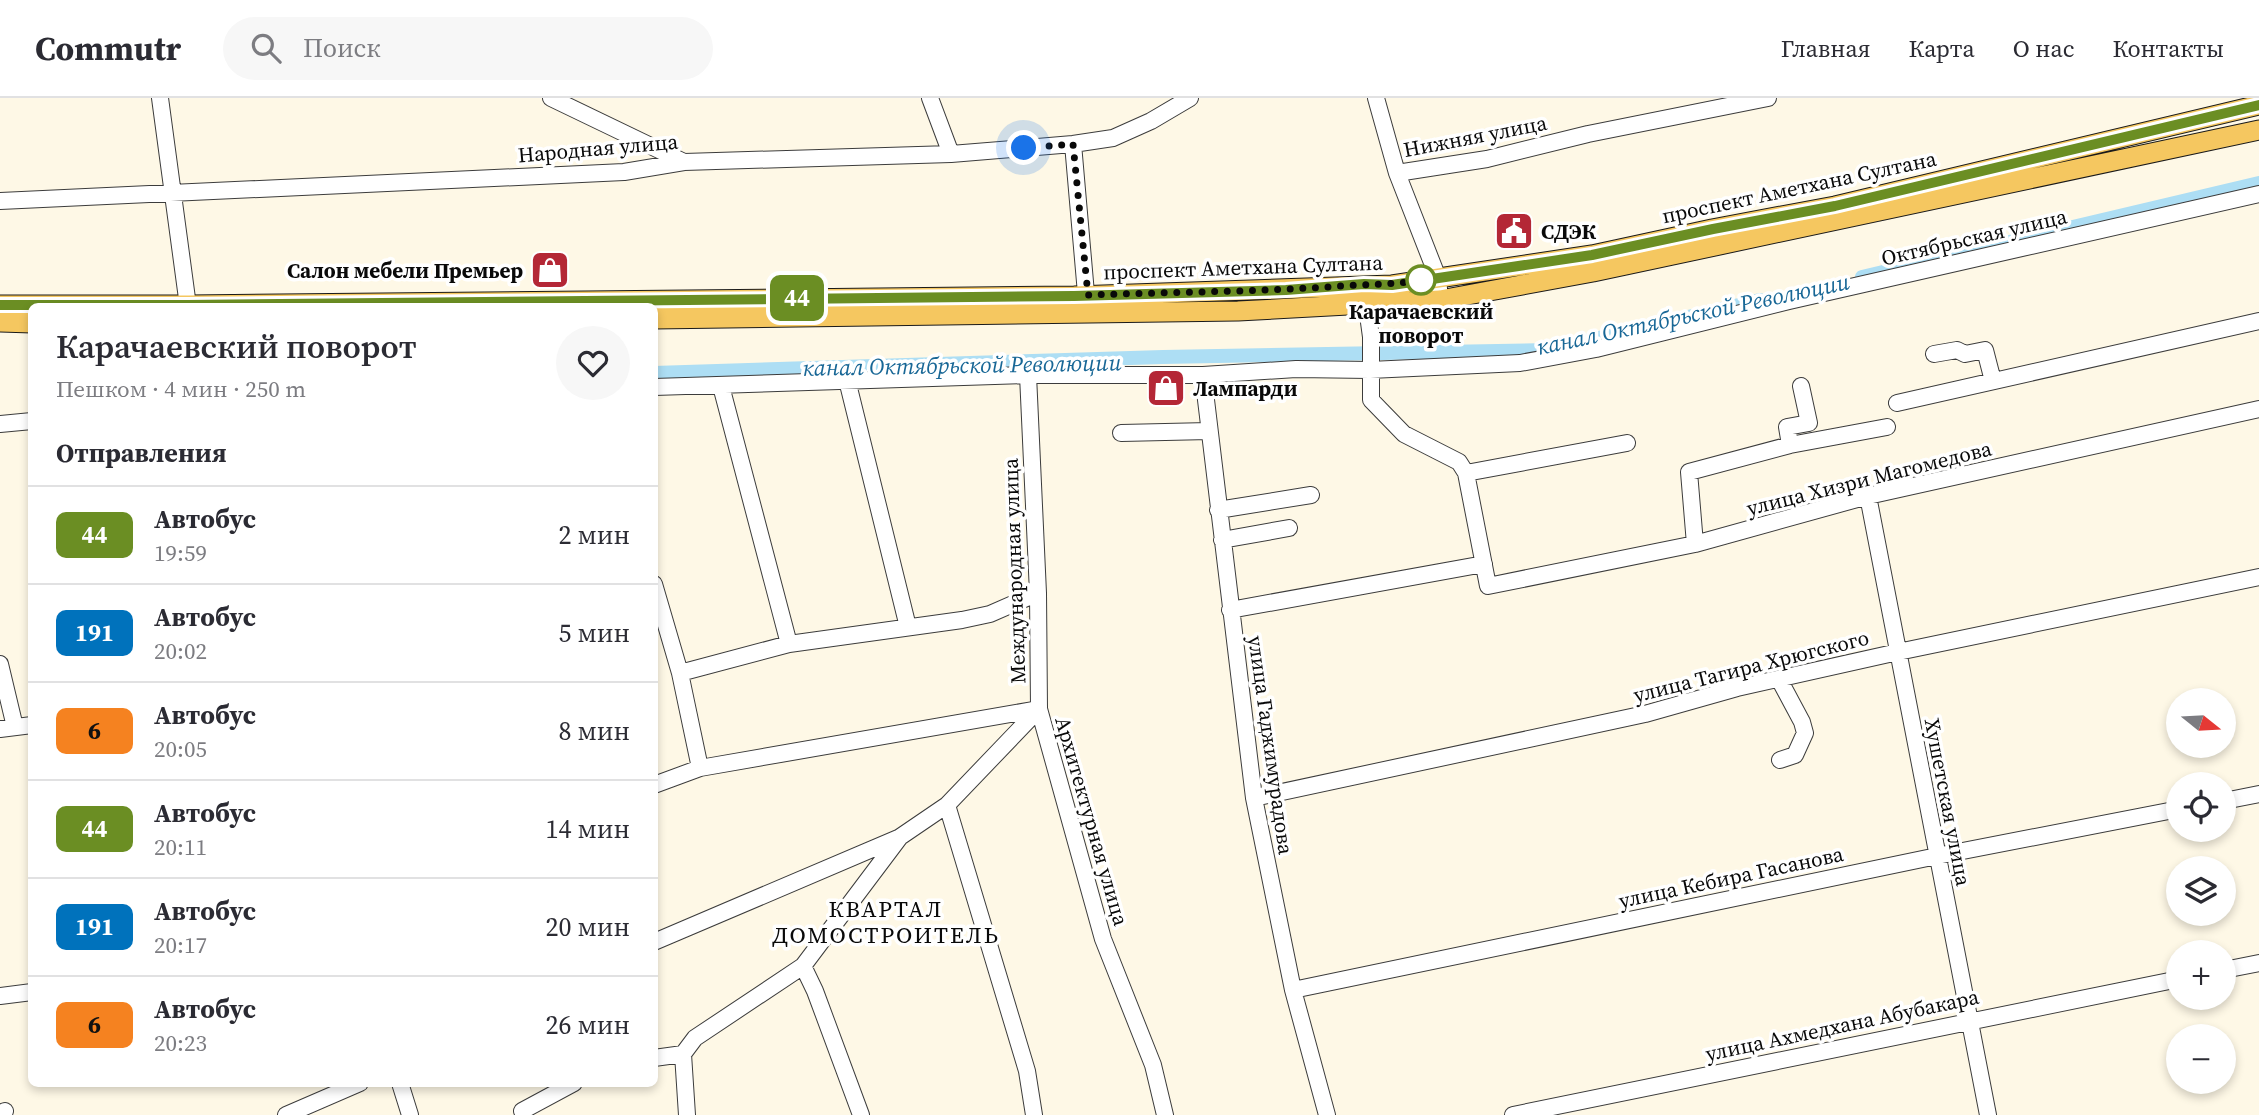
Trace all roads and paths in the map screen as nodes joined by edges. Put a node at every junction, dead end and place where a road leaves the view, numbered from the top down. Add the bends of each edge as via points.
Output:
1 (160, 98) edge
2 (551, 98) edge
3 (930, 98) edge
4 (1190, 98) edge
5 (1376, 98) edge
6 (1768, 98) edge
7 (2259, 105) edge
8 (2259, 130) edge
9 (1073, 144) junction
10 (951, 154) junction
11 (684, 162) junction
12 (1396, 173) junction
13 (174, 192) junction
14 (2259, 194) edge
15 (0, 201) edge
16 (1438, 278) junction
17 (1365, 293) junction
18 (1440, 300) junction
19 (188, 303) edge
20 (1087, 304) junction
21 (0, 305) edge
22 (28, 305) edge
23 (658, 305) edge
24 (658, 319) edge
25 (2259, 321) edge
26 (0, 322) edge
27 (28, 323) edge
28 (1934, 354) dead end
29 (1370, 370) junction
30 (1028, 374) junction
31 (1203, 375) junction
32 (846, 380) junction
33 (1993, 381) junction
34 (721, 386) junction
35 (1801, 386) dead end
36 (658, 387) edge
37 (1897, 403) dead end
38 (2259, 409) edge
39 (28, 421) edge
40 (0, 424) edge
41 (1887, 427) dead end
42 (1209, 431) junction
43 (1121, 433) dead end
44 (1627, 443) dead end
45 (1790, 445) junction
46 (1466, 473) junction
47 (1311, 495) dead end
48 (1868, 496) junction
49 (1218, 510) junction
50 (1289, 528) dead end
51 (1222, 540) junction
52 (1695, 544) junction
53 (1484, 564) junction
54 (2259, 577) edge
55 (1038, 593) junction
56 (658, 598) edge
57 (1230, 610) junction
58 (908, 627) junction
59 (789, 644) junction
60 (1898, 652) junction
61 (0, 664) edge
62 (680, 673) junction
63 (1779, 679) junction
64 (1039, 709) junction
65 (28, 725) edge
66 (7, 728) edge
67 (1780, 760) dead end
68 (700, 768) junction
69 (658, 784) edge
70 (2259, 794) edge
71 (1254, 798) junction
72 (2236, 799) edge
73 (947, 805) junction
74 (2166, 812) edge
75 (900, 837) junction
76 (1937, 856) junction
77 (658, 940) edge
78 (2259, 963) edge
79 (803, 966) junction
80 (2236, 968) edge
81 (2166, 982) edge
82 (1293, 990) junction
83 (28, 992) edge
84 (0, 996) edge
85 (1969, 1020) junction
86 (683, 1054) junction
87 (658, 1057) edge
88 (351, 1087) edge
89 (401, 1087) edge
90 (567, 1087) edge
91 (522, 1111) dead end
92 (286, 1115) edge
93 (410, 1115) edge
94 (687, 1115) edge
95 (861, 1115) edge
96 (1034, 1115) edge
97 (1165, 1115) edge
98 (1327, 1115) edge
99 (1513, 1115) edge
100 (1988, 1115) edge

1 - 13 street
2 - 11 street
3 - 10 street
4 - 9 street, Народная улица via 1113,138
5 - 12 street, Нижняя улица
6 - 12 street, Нижняя улица via 1487,159
7 - 16 main road, проспект Аметхана Султана via 1835,206 1592,255
8 - 18 main road via 1593,272
9 - 10 street, Народная улица
9 - 20 street
10 - 11 street, Народная улица
11 - 13 street, Народная улица via 624,172
12 - 16 street, Нижняя улица
13 - 15 street, Народная улица
13 - 19 street
14 - 29 street, Октябрьская улица via 1596,349 1520,363
16 - 17 main road, проспект Аметхана Султана
16 - 18 street, Нижняя улица
17 - 18 main road
17 - 20 main road via 1238,312
17 - 29 street
20 - 23 main road, проспект Аметхана Султана
20 - 24 main road
21 - 22 main road, проспект Аметхана Султана
25 - 33 street
26 - 27 main road
28 - 33 street via 1985,350
29 - 31 street, Октябрьская улица
29 - 46 street via 1371,400 1404,435 1459,462
30 - 31 street, Октябрьская улица
30 - 32 street, Октябрьская улица
30 - 55 street, Международная улица
31 - 42 street, улица Гаджимурадова
32 - 34 street, Октябрьская улица
32 - 58 street
33 - 37 street
34 - 36 street, Октябрьская улица
34 - 59 street
35 - 45 street via 1810,423 1787,427
38 - 48 street, улица Хизри Магомедова
39 - 40 street
41 - 45 street
42 - 43 street
42 - 49 street, улица Гаджимурадова
44 - 46 street
45 - 52 street via 1689,472
46 - 53 street
47 - 49 street
48 - 52 street, улица Хизри Магомедова
48 - 60 street, Хушетская улица
49 - 51 street, улица Гаджимурадова
50 - 51 street
51 - 57 street, улица Гаджимурадова
52 - 53 street, улица Хизри Магомедова via 1488,586
53 - 57 street
54 - 60 street, улица Тагира Хрюгского
55 - 58 street via 990,614
55 - 64 street, Международная улица
56 - 62 street
57 - 71 street, улица Гаджимурадова
58 - 59 street
59 - 62 street
60 - 63 street, улица Тагира Хрюгского
60 - 76 street, Хушетская улица
61 - 66 street
62 - 68 street
63 - 67 street via 1805,733 1795,755
63 - 71 street, улица Тагира Хрюгского via 1645,714
64 - 68 street, Архитектурная улица
64 - 73 street, Международная улица
64 - 97 street, Архитектурная улица via 1103,939 1153,1065
65 - 66 street
68 - 69 street, Архитектурная улица
70 - 72 street
71 - 82 street, улица Гаджимурадова
73 - 75 street, Международная улица
73 - 96 street via 1027,1071
74 - 76 street, улица Кебира Гасанова
75 - 77 street
75 - 79 street, Международная улица
76 - 82 street, улица Кебира Гасанова
76 - 85 street, Хушетская улица
78 - 80 street
79 - 86 street, Международная улица via 695,1038
79 - 95 street
81 - 85 street, улица Ахмедхана Абубакара
82 - 98 street, улица Гаджимурадова
83 - 84 street
85 - 99 street, улица Ахмедхана Абубакара
85 - 100 street, Хушетская улица
86 - 87 street
86 - 94 street
88 - 92 street
89 - 93 street
90 - 91 street

